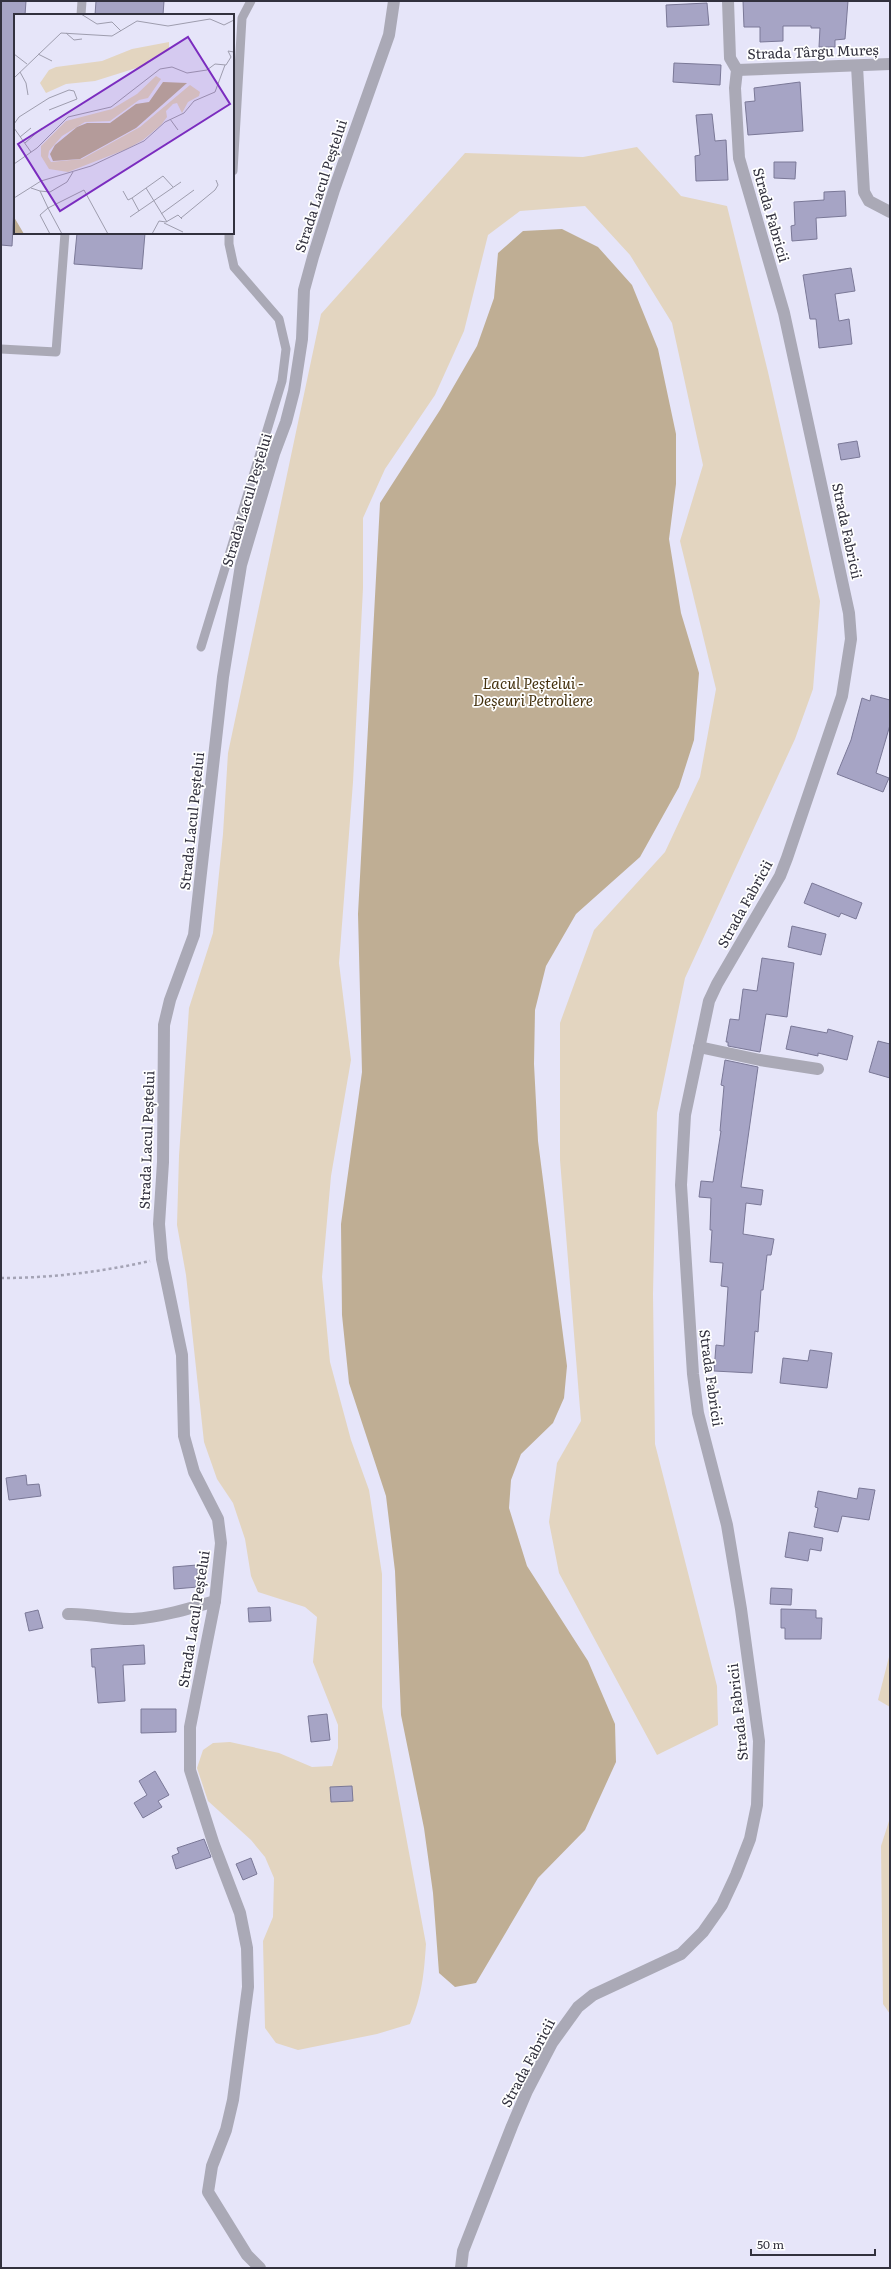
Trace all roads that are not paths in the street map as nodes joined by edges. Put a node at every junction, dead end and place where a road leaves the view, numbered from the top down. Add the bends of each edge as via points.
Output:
1 (82, 1) edge
2 (251, 1) edge
3 (394, 1) edge
4 (728, 1) edge
5 (81, 14) edge
6 (890, 64) edge
7 (857, 66) junction
8 (736, 70) junction
9 (234, 154) edge
10 (890, 212) edge
11 (65, 234) edge
12 (229, 234) edge
13 (1, 349) edge
14 (201, 647) dead end
15 (699, 1047) junction
16 (818, 1069) dead end
17 (215, 1601) junction
18 (68, 1614) dead end
19 (260, 2268) edge
20 (462, 2268) edge

1 - 5 lane
2 - 9 lane via 242,18
3 - 17 street, Strada Lacul Peștelui via 389,35 334,190 304,290 302,339 294,391 241,565 223,677 194,935 170,1000 164,1025 164,1162 159,1224 162,1259 182,1355 184,1436 194,1472 218,1519 221,1543
4 - 8 street, Strada Fabricii via 730,58
6 - 7 street, Strada Târgu Mureș
7 - 8 street, Strada Târgu Mureș
7 - 10 street via 864,192 869,201
8 - 15 street, Strada Fabricii via 734,88 739,158 786,321 847,606 851,639 842,696 787,858 780,876 709,1001
11 - 13 lane via 56,352
12 - 14 lane via 234,267 279,319 286,349 282,380
15 - 16 street
15 - 20 street, Strada Fabricii via 685,1115 681,1185 690,1327 698,1413 727,1525 760,1741 757,1805 750,1839 736,1875 722,1905 703,1932 681,1954 593,1995 578,2007 552,2043 512,2126 463,2251
17 - 18 street via 166,1615 132,1619
17 - 19 street, Strada Lacul Peștelui via 190,1727 190,1770 214,1845 240,1913 247,1948 248,1987 233,2100 226,2130 212,2166 208,2192 248,2255

